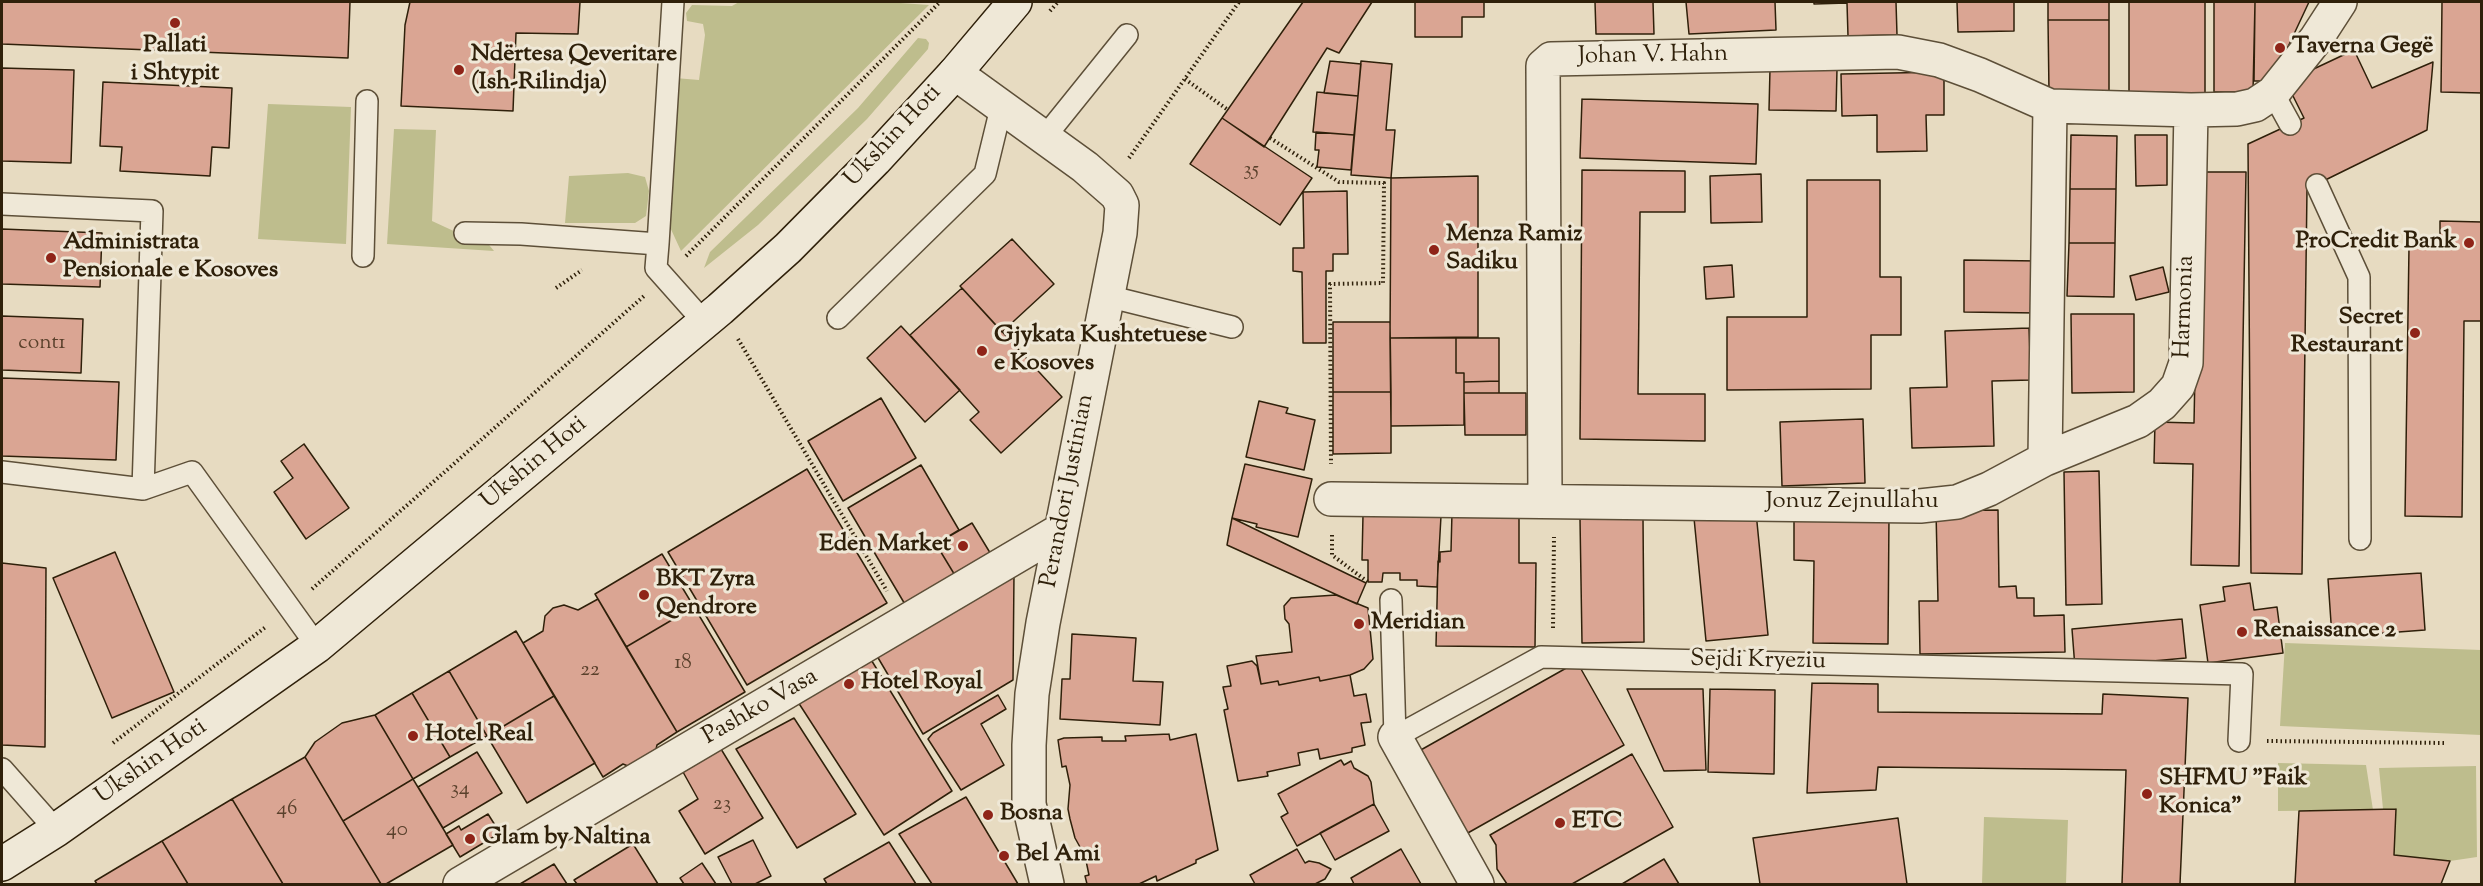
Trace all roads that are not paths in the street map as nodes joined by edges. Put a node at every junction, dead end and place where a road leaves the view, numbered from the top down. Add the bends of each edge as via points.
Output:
1 (674, 2) edge
2 (1015, 2) edge
3 (2340, 2) edge
4 (1127, 35) dead end
5 (955, 73) junction
6 (2273, 93) junction
7 (367, 101) dead end
8 (2050, 106) junction
9 (1001, 108) junction
10 (2191, 110) junction
11 (2290, 124) dead end
12 (1044, 138) junction
13 (2317, 184) dead end
14 (2, 204) edge
15 (465, 233) dead end
16 (658, 244) junction
17 (363, 256) dead end
18 (1107, 296) junction
19 (712, 316) junction
20 (838, 318) dead end
21 (1232, 327) dead end
22 (2045, 459) junction
23 (2, 472) edge
24 (143, 489) junction
25 (1331, 499) road end
26 (1550, 500) junction
27 (1061, 530) junction
28 (2360, 538) dead end
29 (1391, 600) road end
30 (317, 646) junction
31 (1395, 737) junction
32 (2239, 741) road end
33 (2, 769) edge
34 (56, 830) junction
35 (2, 864) edge
36 (460, 885) edge
37 (1047, 885) edge
38 (1477, 885) edge

1 - 16 lane
2 - 5 street, Ukshin Hoti
3 - 6 street
4 - 12 lane
5 - 9 street, Perandori Justinian
5 - 19 street, Ukshin Hoti via 788,248
6 - 10 street, Johan V. Hahn via 2255,105 2237,109
6 - 11 lane
7 - 17 lane
8 - 10 street, Johan V. Hahn
8 - 22 street
8 - 26 street, Johan V. Hahn via 1970,71 1898,52 1551,59 1543,66
9 - 12 street, Perandori Justinian
9 - 20 lane via 985,174
10 - 22 street, Harmonia via 2186,363 2178,386 2162,404 2138,421
12 - 18 street, Perandori Justinian via 1109,187 1122,205
13 - 28 lane via 2360,277
14 - 24 lane via 152,211
15 - 16 lane
16 - 19 lane via 656,268
18 - 21 lane
18 - 27 street, Perandori Justinian
19 - 30 street, Ukshin Hoti
22 - 26 street, Jonuz Zejnullahu via 1957,502 1920,506
23 - 24 lane
24 - 30 lane via 192,472
25 - 26 street, Jonuz Zejnullahu
27 - 36 street, Pashko Vasa
27 - 37 street, Perandori Justinian via 1039,646 1029,745 1029,804
29 - 31 lane
30 - 34 street, Ukshin Hoti
31 - 32 lane, Sejdi Kryeziu via 1541,657 2242,674
31 - 38 street
33 - 34 lane
34 - 35 street, Ukshin Hoti

